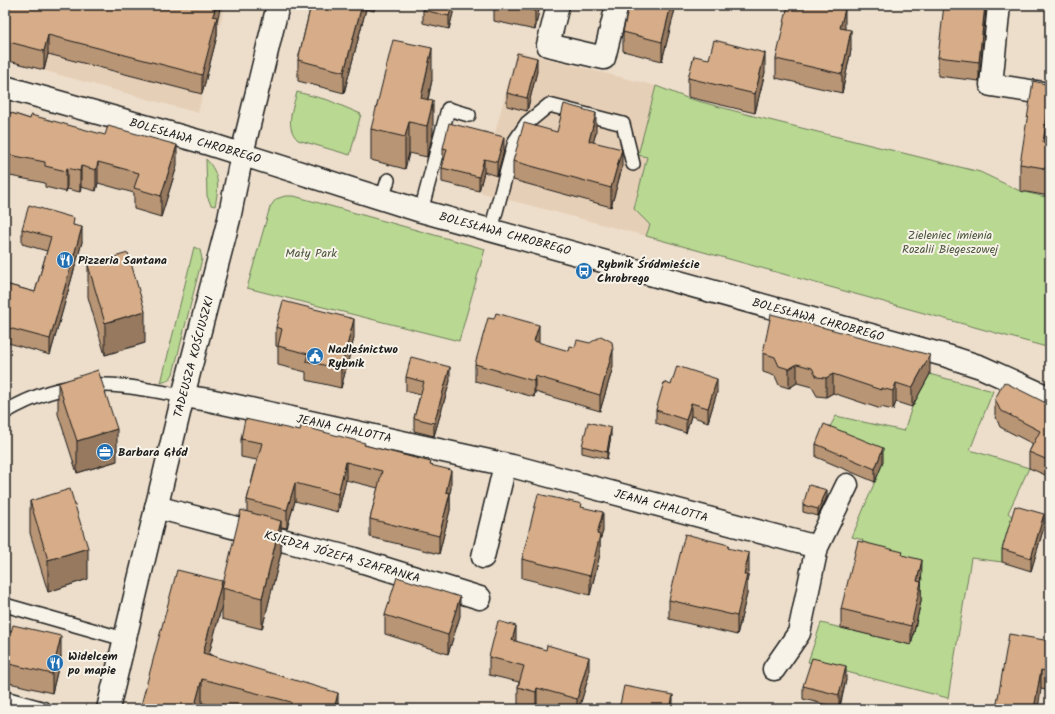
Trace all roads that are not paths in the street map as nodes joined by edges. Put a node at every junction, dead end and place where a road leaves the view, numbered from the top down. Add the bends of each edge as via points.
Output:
1 (278, 5) edge
2 (558, 5) edge
3 (617, 5) edge
4 (999, 5) edge
5 (5, 87) edge
6 (1050, 94) edge
7 (469, 115) dead end
8 (242, 154) junction
9 (633, 164) dead end
10 (421, 211) junction
11 (491, 230) junction
12 (996, 373) junction
13 (1050, 384) edge
14 (183, 396) junction
15 (1050, 398) edge
16 (5, 412) edge
17 (505, 465) junction
18 (847, 485) dead end
19 (156, 507) junction
20 (817, 547) junction
21 (483, 557) dead end
22 (480, 598) dead end
23 (5, 605) edge
24 (124, 639) junction
25 (774, 669) dead end
26 (5, 698) edge
27 (45, 709) edge
28 (108, 709) edge

1 - 8 street, TADEUSZA KOŚCIUSZKI
2 - 3 street via 548,45 604,58
4 - 6 street via 991,85
5 - 8 street, BOLESŁAWA CHROBREGO
7 - 10 lane via 448,110
8 - 10 street, BOLESŁAWA CHROBREGO via 385,190
8 - 14 street, TADEUSZA KOŚCIUSZKI via 231,212
9 - 11 lane via 623,124 549,104 527,123 514,141
10 - 11 street, BOLESŁAWA CHROBREGO
11 - 12 street, BOLESŁAWA CHROBREGO via 925,350
12 - 13 street
12 - 15 street, BOLESŁAWA CHROBREGO
14 - 16 lane via 94,384 74,386 36,396
14 - 17 street, JEANA CHALOTTA
14 - 19 street, TADEUSZA KOŚCIUSZKI
17 - 20 street, JEANA CHALOTTA
17 - 21 street
18 - 20 street
19 - 22 street, KSIĘDZA JÓZEFA SZAFRANKA via 351,558
19 - 24 street, TADEUSZA KOŚCIUSZKI
20 - 25 street via 799,633
23 - 24 lane
24 - 28 street, TADEUSZA KOŚCIUSZKI
26 - 27 lane

